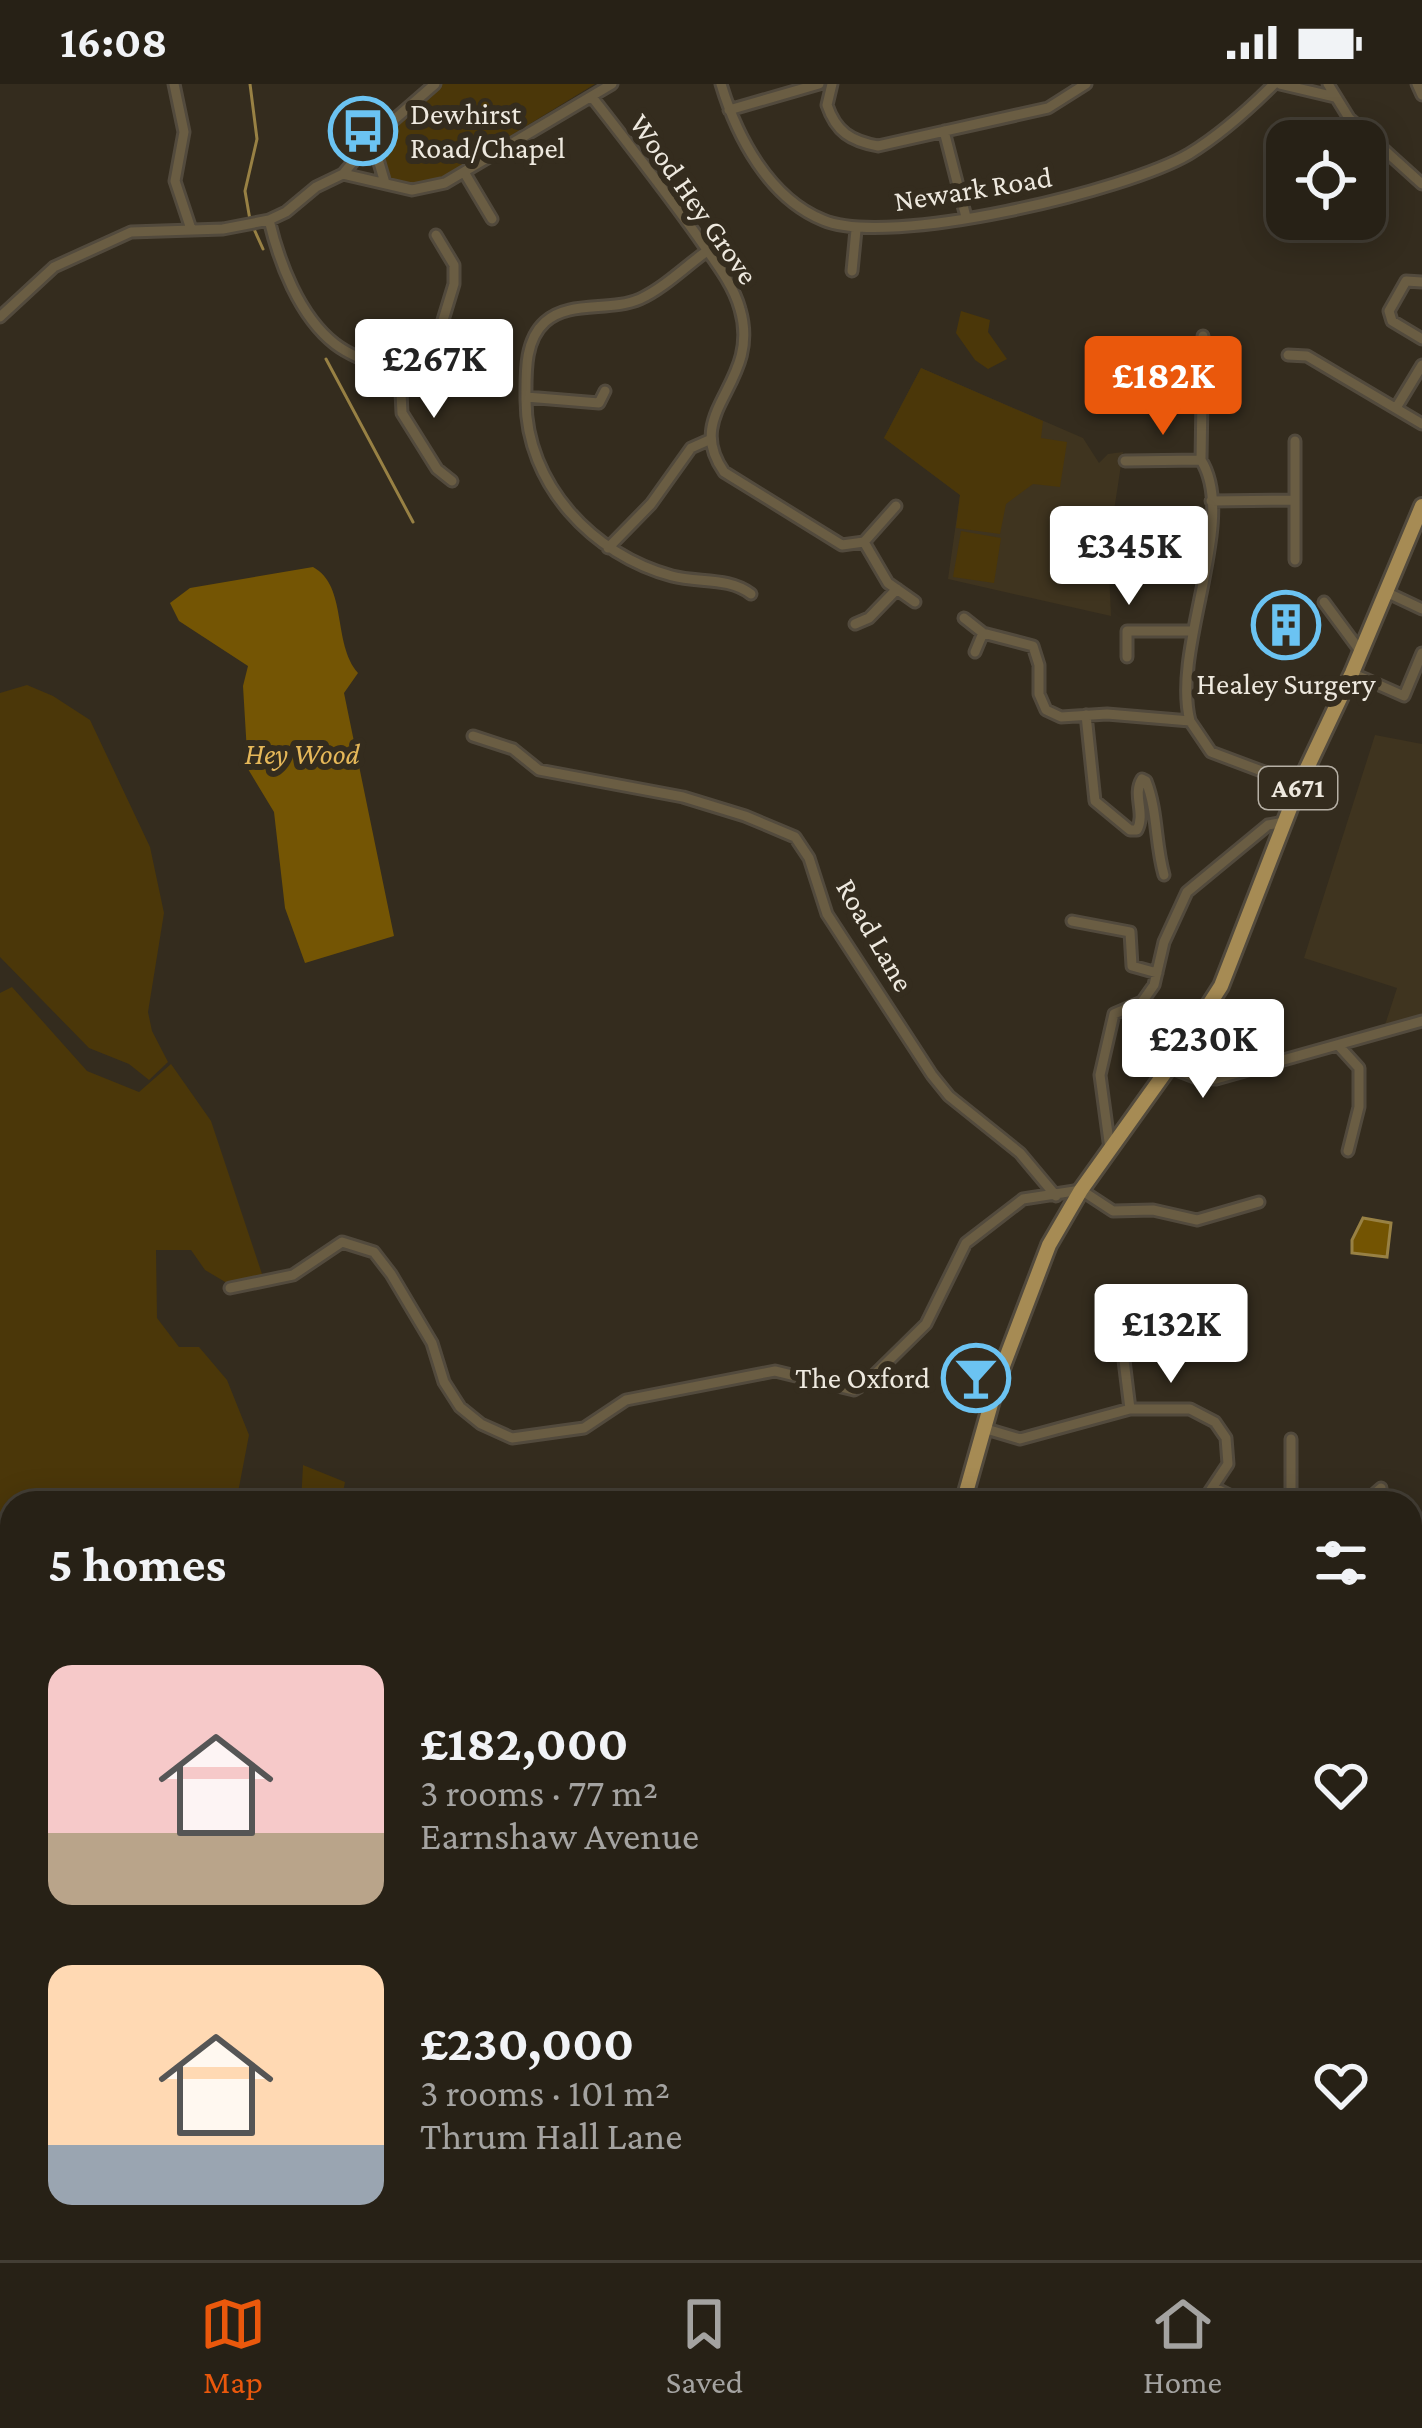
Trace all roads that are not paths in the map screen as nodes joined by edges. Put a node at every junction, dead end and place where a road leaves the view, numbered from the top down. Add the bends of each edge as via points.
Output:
1 (174, 84) edge
2 (435, 84) edge
3 (612, 84) edge
4 (721, 84) edge
5 (832, 84) edge
6 (1086, 84) edge
7 (1277, 84) edge
8 (1328, 84) edge
9 (1417, 84) edge
10 (814, 87) edge
11 (1422, 95) edge
12 (592, 97) junction
13 (1335, 97) junction
14 (827, 105) junction
15 (729, 110) junction
16 (1350, 120) edge
17 (944, 131) junction
18 (372, 139) junction
19 (1386, 156) edge
20 (464, 172) junction
21 (343, 174) junction
22 (385, 183) junction
23 (1422, 184) edge
24 (966, 217) junction
25 (493, 219) dead end
26 (264, 221) junction
27 (191, 229) junction
28 (856, 230) junction
29 (436, 235) dead end
30 (707, 250) junction
31 (852, 271) dead end
32 (1422, 283) edge
33 (0, 317) edge
34 (1203, 336) dead end
35 (1422, 339) edge
36 (1288, 355) dead end
37 (1422, 365) edge
38 (400, 371) junction
39 (1126, 372) dead end
40 (1202, 372) junction
41 (605, 391) dead end
42 (526, 397) junction
43 (1396, 408) junction
44 (1422, 424) edge
45 (709, 440) junction
46 (1295, 441) dead end
47 (1312, 456) dead end
48 (1295, 457) junction
49 (1201, 460) junction
50 (1125, 461) dead end
51 (452, 481) dead end
52 (1295, 500) junction
53 (1211, 501) junction
54 (896, 506) dead end
55 (1422, 506) edge
56 (864, 542) junction
57 (1208, 547) junction
58 (608, 548) junction
59 (1138, 548) dead end
60 (1295, 560) dead end
61 (897, 589) junction
62 (1386, 592) junction
63 (751, 595) dead end
64 (915, 602) dead end
65 (1324, 602) dead end
66 (1422, 609) edge
67 (964, 618) dead end
68 (855, 623) dead end
69 (1193, 632) junction
70 (983, 633) junction
71 (975, 652) dead end
72 (1361, 652) junction
73 (1422, 653) edge
74 (1127, 657) dead end
75 (1352, 673) junction
76 (1086, 715) junction
77 (1190, 721) junction
78 (473, 736) dead end
79 (1299, 785) junction
80 (1286, 822) junction
81 (1164, 875) dead end
82 (1072, 921) dead end
83 (1157, 974) junction
84 (1422, 1022) edge
85 (1339, 1046) junction
86 (1169, 1067) junction
87 (1110, 1149) junction
88 (1348, 1151) dead end
89 (1081, 1190) junction
90 (1056, 1196) junction
91 (1259, 1202) dead end
92 (230, 1288) dead end
93 (1121, 1344) dead end
94 (1130, 1409) junction
95 (983, 1428) junction
96 (1291, 1439) dead end
97 (1213, 1487) junction
98 (1381, 1487) dead end
99 (966, 1491) edge
100 (1210, 1491) edge
101 (1221, 1491) edge
102 (1292, 1491) edge
103 (1377, 1491) edge

1 - 27 street via 184,132 175,181
2 - 18 street
3 - 12 street
4 - 15 street, Newark Road
5 - 14 street
6 - 17 street via 1048,107
7 - 13 street
7 - 24 street, Newark Road via 1219,134 1144,176
8 - 13 street
9 - 11 street
10 - 14 street
10 - 15 street
12 - 20 street
12 - 30 street, Wood Hey Grove
13 - 16 street
14 - 17 street via 854,142 878,146
15 - 28 street, Newark Road via 785,193 817,218
17 - 24 street
18 - 21 street
18 - 22 street
19 - 23 street
20 - 22 street via 412,190
20 - 25 street
21 - 22 street
21 - 26 street
24 - 28 street, Newark Road
26 - 27 street
26 - 38 street via 283,267 334,344
27 - 33 street via 131,232 54,267
28 - 31 street
29 - 38 street via 454,265 454,284 433,353
30 - 42 street via 641,298 561,310 546,321 531,346
30 - 45 street, Wood Hey Grove via 741,311 745,354
32 - 35 street via 1406,281 1389,311
34 - 40 street
36 - 43 street via 1307,356
37 - 43 street
38 - 51 street via 402,413
39 - 40 street
40 - 49 street
41 - 42 street via 599,403
42 - 58 street via 539,467 564,507
43 - 44 street
45 - 56 street via 724,472 842,545
45 - 58 street via 691,448
46 - 48 street
47 - 48 street
48 - 52 street
49 - 50 street
49 - 53 street
52 - 53 street
52 - 60 street
53 - 57 street
54 - 56 street
55 - 62 main road, A671
56 - 61 street
57 - 59 street
57 - 69 street
58 - 63 street via 675,577 739,585
61 - 64 street
61 - 68 street
62 - 66 street
62 - 72 main road, A671
65 - 72 street
67 - 70 street
69 - 74 street via 1127,631
69 - 77 street via 1185,683
70 - 71 street
70 - 76 street via 1033,646 1046,710
72 - 75 main road, A671
73 - 75 street via 1404,696
75 - 79 main road, A671
76 - 77 street
76 - 81 street via 1095,801 1138,830 1138,787 1146,781
77 - 79 street via 1211,752
78 - 90 street, Road Lane via 513,749 539,770 682,797 794,837 827,914 932,1075
79 - 80 main road, A671
80 - 83 street via 1268,825 1186,892
80 - 86 main road, A671 via 1221,986
82 - 83 street via 1130,932 1132,966
83 - 87 street via 1142,1002 1114,1015 1100,1066
84 - 85 street
85 - 86 street via 1216,1079
85 - 88 street via 1358,1068
86 - 87 main road, A671
87 - 89 main road, A671
89 - 90 street
89 - 91 street via 1113,1211 1197,1220
89 - 95 main road, A671 via 1049,1245
90 - 92 street via 1023,1199 966,1244 926,1324 854,1390 775,1371 626,1400 584,1428 530,1438 512,1438 460,1407 432,1343 374,1252 342,1242 293,1275
93 - 94 street
94 - 95 street via 1020,1439
94 - 97 street via 1190,1408 1215,1423 1228,1464
95 - 99 main road, A671
96 - 102 street
97 - 100 street
97 - 101 street
98 - 103 street

